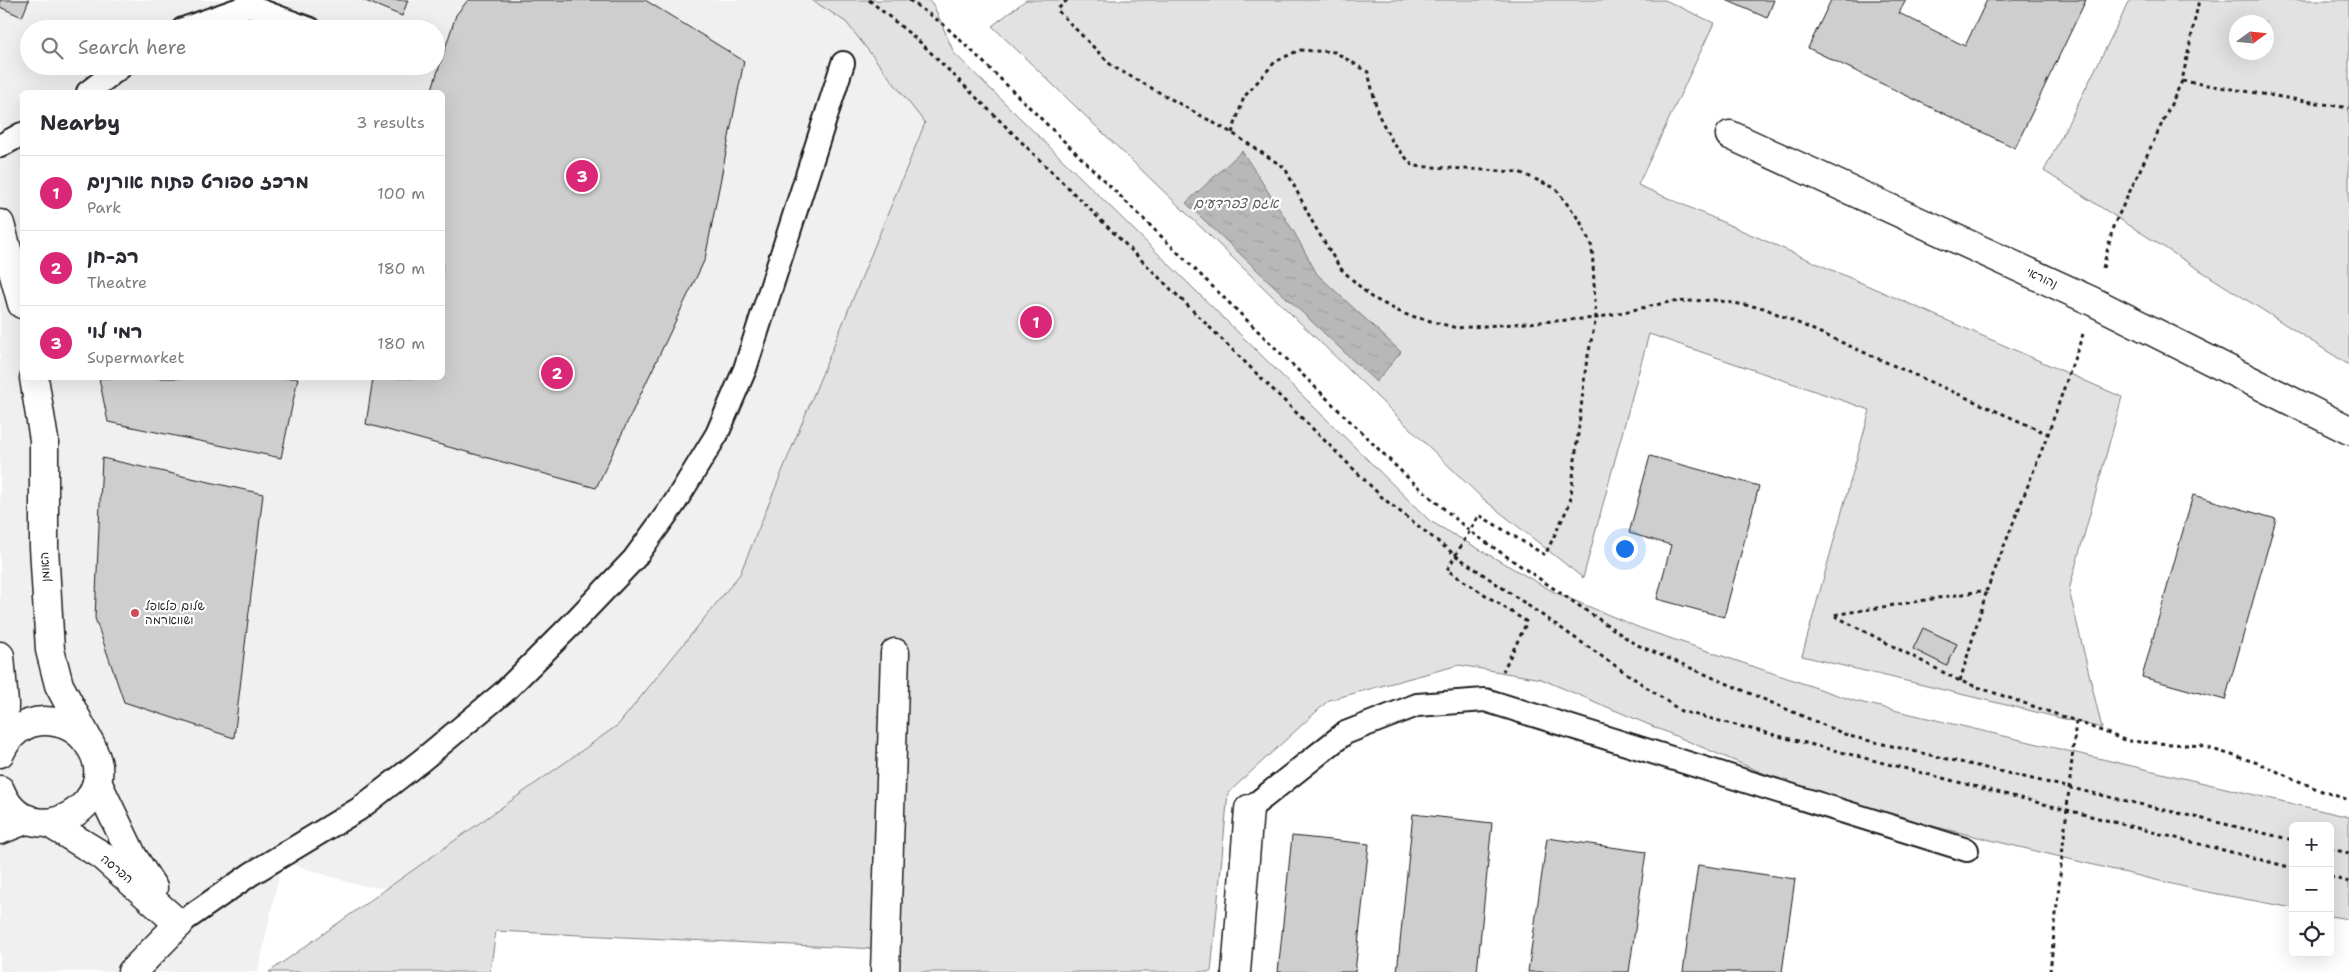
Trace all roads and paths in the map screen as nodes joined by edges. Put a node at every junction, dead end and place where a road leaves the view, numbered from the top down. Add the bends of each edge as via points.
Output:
1 (869, 0) edge
2 (910, 0) edge
3 (1067, 0) edge
4 (2199, 0) edge
5 (208, 20) edge
6 (286, 20) edge
7 (843, 63) dead end
8 (110, 75) edge
9 (2182, 80) junction
10 (91, 90) edge
11 (2349, 108) edge
12 (1232, 133) junction
13 (20, 135) edge
14 (1730, 135) dead end
15 (0, 146) edge
16 (0, 224) edge
17 (16, 253) edge
18 (20, 287) edge
19 (2094, 302) junction
20 (1596, 318) junction
21 (34, 380) edge
22 (2349, 430) edge
23 (2048, 434) junction
24 (1471, 532) junction
25 (1455, 555) junction
26 (1987, 590) junction
27 (894, 653) dead end
28 (0, 656) edge
29 (1960, 681) junction
30 (1485, 700) junction
31 (2076, 721) junction
32 (92, 747) junction
33 (1, 750) edge
34 (97, 782) junction
35 (2069, 787) junction
36 (0, 790) edge
37 (2349, 800) edge
38 (1249, 809) joint
39 (2067, 812) junction
40 (38, 821) junction
41 (0, 830) edge
42 (2289, 839) edge
43 (1967, 850) dead end
44 (2334, 850) edge
45 (2349, 853) edge
46 (2289, 867) edge
47 (2334, 878) edge
48 (2349, 882) edge
49 (179, 924) junction
50 (132, 972) edge
51 (885, 972) edge
52 (1236, 972) edge
53 (2050, 972) edge

1 - 25 path via 921,43 1384,498
2 - 24 path via 973,52 1406,476
3 - 12 path via 1058,10 1112,66
4 - 9 path
5 - 6 lane via 248,6
7 - 49 lane via 745,369 717,434 674,504 634,559 504,692 422,760 359,809 252,874
8 - 10 lane
9 - 11 path
9 - 19 path via 2114,227
12 - 20 path via 1285,168 1340,268 1371,297 1404,314 1457,328
12 - 20 path via 1244,97 1275,62 1299,50 1335,52 1368,72 1378,114 1393,143 1413,166 1519,172 1555,188 1580,221 1592,247
13 - 15 lane
14 - 19 street, נהוראי
16 - 17 street
17 - 18 street
19 - 22 street, נהוראי
19 - 23 path
20 - 23 path via 1670,302 1714,300 1764,308
20 - 24 path via 1586,365 1570,503 1545,555 1480,515
21 - 32 street, האומן via 44,440 44,547 50,650 59,685
23 - 26 path
24 - 25 path
24 - 35 path via 1635,644 1848,736
25 - 30 path via 1447,570 1527,622 1508,664
25 - 39 path via 1681,711
26 - 29 path
26 - 29 path via 1833,615
27 - 51 street
28 - 33 street via 4,704
29 - 31 path
30 - 38 lane via 1418,706 1345,733
30 - 43 lane
31 - 35 path
31 - 37 path via 2127,741 2202,746 2258,763
32 - 33 street via 69,726 55,721 39,721 12,734
32 - 34 street, האומן
34 - 40 street via 91,798 80,811 66,820
34 - 49 street, הפרסה via 133,857
35 - 39 path
35 - 42 path
36 - 40 street, הפרסה via 14,810
38 - 52 street
39 - 46 path
39 - 53 path
40 - 41 street
40 - 49 street, הפרסה via 101,855
44 - 45 path
47 - 48 path
49 - 50 street

